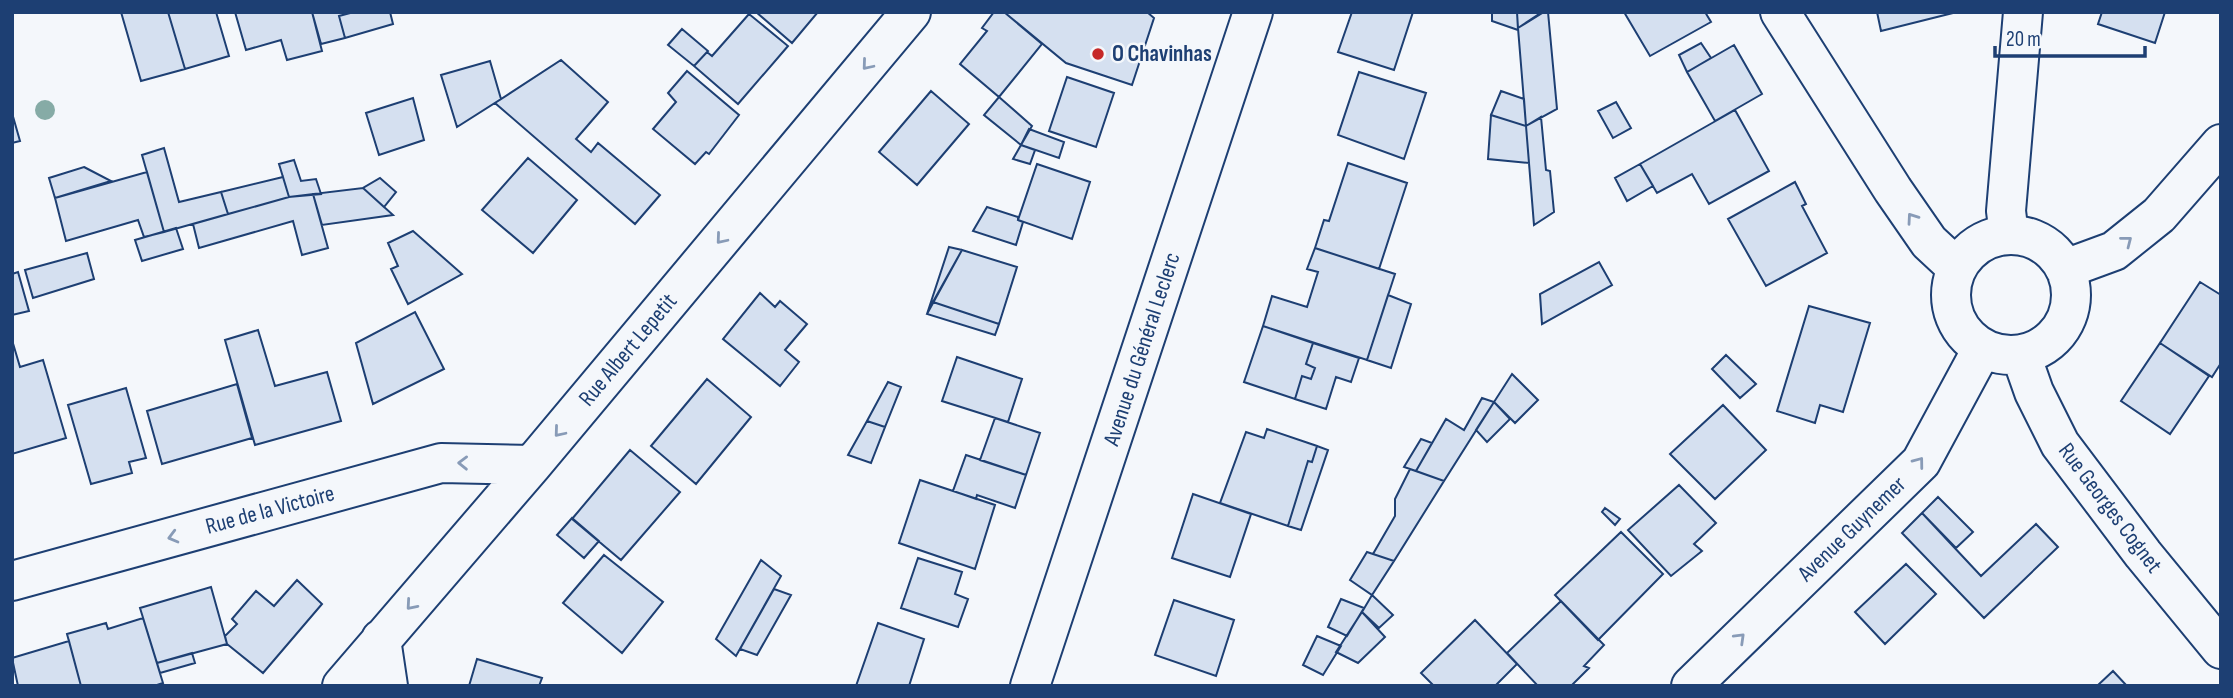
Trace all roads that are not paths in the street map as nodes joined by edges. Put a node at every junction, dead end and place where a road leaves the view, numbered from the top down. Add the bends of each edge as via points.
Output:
1 (911, 12) edge
2 (1253, 12) edge
3 (1780, 12) edge
4 (2023, 12) edge
5 (2221, 144) edge
6 (2009, 235) junction
7 (1957, 268) junction
8 (2065, 269) junction
9 (1982, 349) junction
10 (2021, 355) junction
11 (532, 465) junction
12 (12, 581) edge
13 (381, 639) junction
14 (2221, 649) edge
15 (342, 686) edge
16 (388, 686) edge
17 (1030, 686) edge
18 (1691, 686) edge

1 -> 11 street, Rue Albert Lepetit
2 - 17 street, Avenue du Général Leclerc
7 -> 3 street via 1928,242
4 - 6 street via 2006,211
8 -> 5 street via 2114,251 2159,215
6 - 7 street via 1978,244
6 - 8 street via 2042,243
7 - 9 street via 1951,286 1956,322
8 - 10 street via 2071,296 2065,322 2054,338
9 - 10 street
18 -> 9 street, Avenue Guynemer via 1921,462
10 - 14 street, Rue Georges Cognet via 2060,444
11 -> 12 street, Rue de la Victoire via 441,463
11 -> 13 street, Rue Albert Lepetit
13 - 15 street, Rue Albert Lepetit
13 - 16 street

